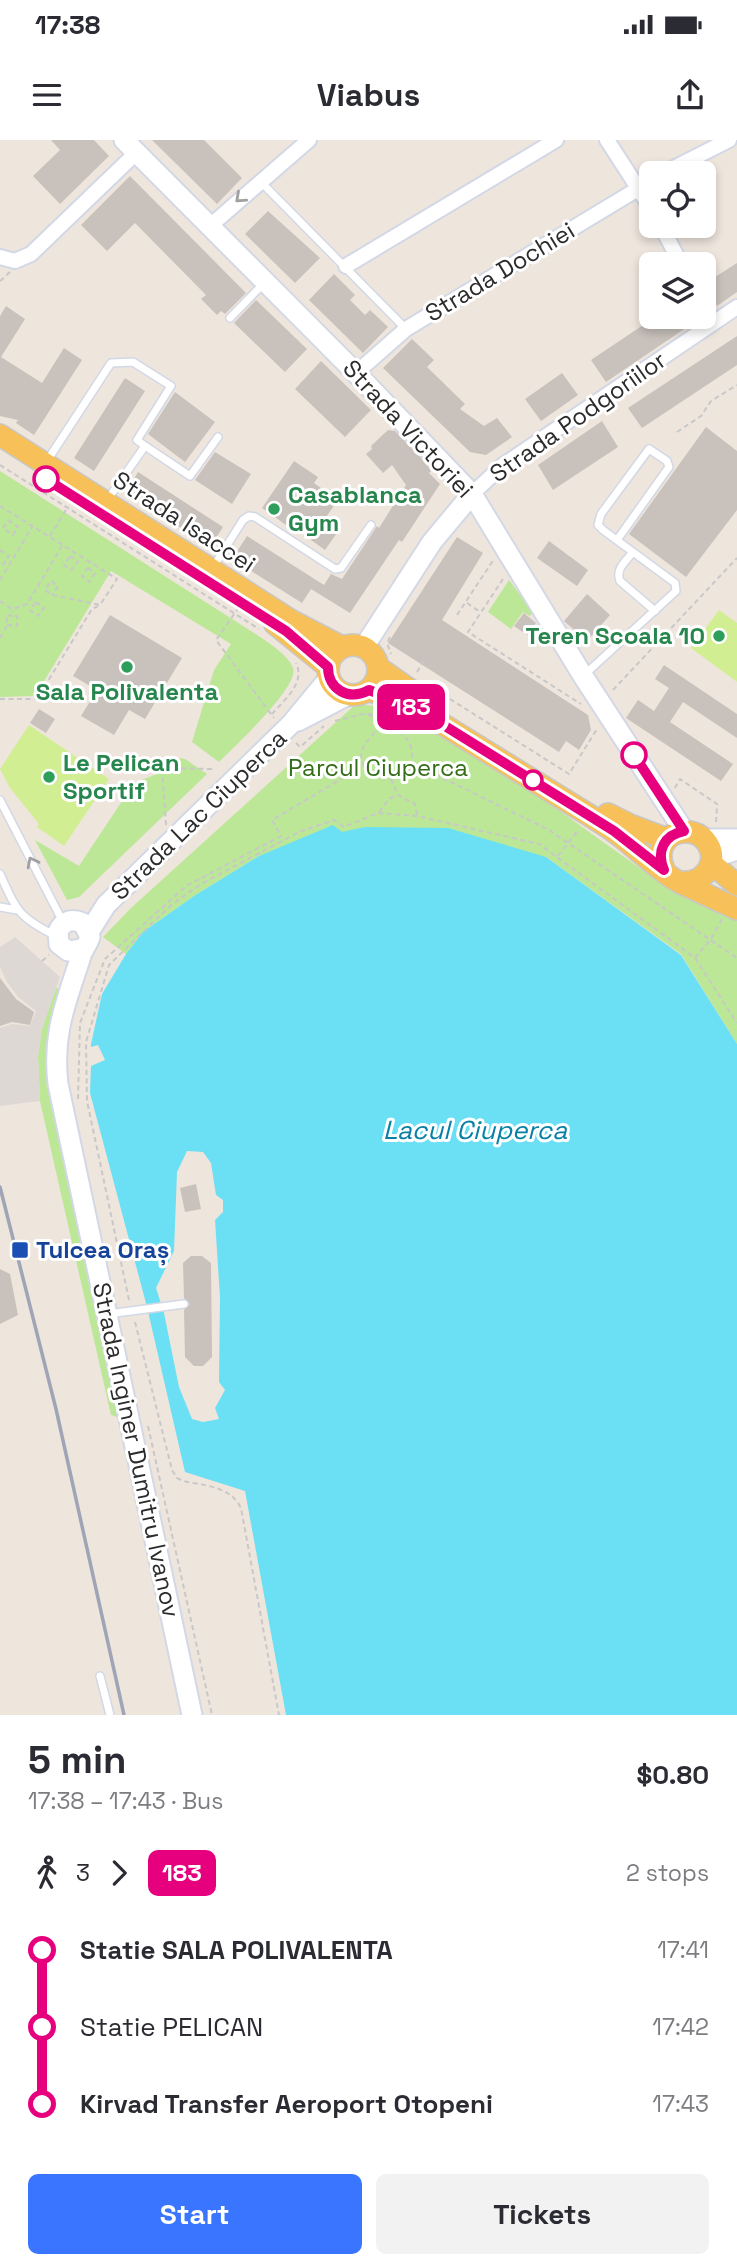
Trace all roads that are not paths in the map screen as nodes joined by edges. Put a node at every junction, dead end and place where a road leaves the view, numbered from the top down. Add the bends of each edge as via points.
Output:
1 (309, 140) edge
2 (556, 140) edge
3 (607, 140) edge
4 (729, 140) edge
5 (130, 146) edge
6 (688, 161) edge
7 (639, 177) edge
8 (260, 181) junction
9 (639, 188) edge
10 (210, 226) junction
11 (0, 257) edge
12 (346, 266) junction
13 (265, 282) junction
14 (737, 307) edge
15 (230, 318) dead end
16 (716, 320) edge
17 (406, 329) junction
18 (703, 329) edge
19 (356, 373) junction
20 (0, 435) edge
21 (218, 437) dead end
22 (145, 446) junction
23 (0, 450) edge
24 (45, 464) junction
25 (472, 494) junction
26 (105, 503) junction
27 (370, 525) dead end
28 (617, 540) junction
29 (633, 552) junction
30 (211, 570) junction
31 (656, 611) junction
32 (342, 647) junction
33 (364, 647) junction
34 (385, 661) junction
35 (329, 673) junction
36 (583, 676) junction
37 (358, 692) junction
38 (291, 724) junction
39 (0, 800) edge
40 (731, 832) edge
41 (675, 835) junction
42 (710, 842) junction
43 (737, 850) edge
44 (0, 874) edge
45 (671, 876) junction
46 (737, 885) edge
47 (0, 907) edge
48 (733, 907) edge
49 (17, 910) junction
50 (73, 935) junction
51 (184, 1304) dead end
52 (108, 1314) junction
53 (100, 1676) dead end
54 (110, 1715) edge
55 (192, 1715) edge

1 - 8 street
2 - 12 street
3 - 7 street
4 - 6 street
5 - 10 street, Strada Victoriei
5 - 11 street via 31,254 15,261
8 -> 10 street
8 - 12 lane
9 - 17 street, Strada Dochiei
10 - 13 street, Strada Victoriei
12 - 17 lane
13 - 15 lane
13 - 19 street, Strada Victoriei
14 - 16 street, Strada Podgoriilor
17 - 19 street, Strada Dochiei
18 - 25 street, Strada Podgoriilor via 502,466
19 - 25 street, Strada Victoriei
20 - 24 main road, Strada Isaccei
21 - 22 lane via 190,476
22 - 24 lane via 137,440 171,386 133,362 111,363
22 - 26 lane
23 - 35 main road, Strada Isaccei via 238,608 286,631
24 - 26 main road, Strada Isaccei
25 - 33 street, Strada Podgoriilor via 432,542
25 - 36 street, Strada Victoriei
26 - 30 main road, Strada Isaccei
27 - 30 lane via 341,568 335,569 249,516
28 - 28 lane via 669,467 649,449 598,520
28 - 29 lane
29 - 31 lane via 618,576
29 - 31 lane via 674,583 676,591
30 - 32 main road, Strada Isaccei
31 - 36 lane
32 - 33 main road, Strada Isaccei
32 - 35 main road via 335,652
33 - 34 main road
34 - 37 main road via 376,681
34 - 41 main road via 423,699 612,816
35 - 37 main road, Strada Isaccei via 333,686
35 - 38 street, Strada Lac Ciuperca
36 - 41 street, Strada Victoriei
37 - 38 street, Strada Lac Ciuperca
37 - 45 main road, Strada Isaccei via 416,708 614,831
38 - 50 street, Strada Lac Ciuperca
50 -> 39 lane
40 - 42 street
41 - 42 main road via 695,832
41 - 45 main road via 660,850
42 - 43 street
42 - 45 main road via 708,871 695,881
42 - 46 main road
44 - 49 lane
45 - 48 main road, Strada Isaccei
47 - 49 lane
49 - 50 lane via 28,922
50 - 52 street, Strada Inginer Dumitru Ivanov via 73,980 58,1027 56,1070
51 - 52 lane
52 - 55 street, Strada Inginer Dumitru Ivanov
53 - 54 lane

